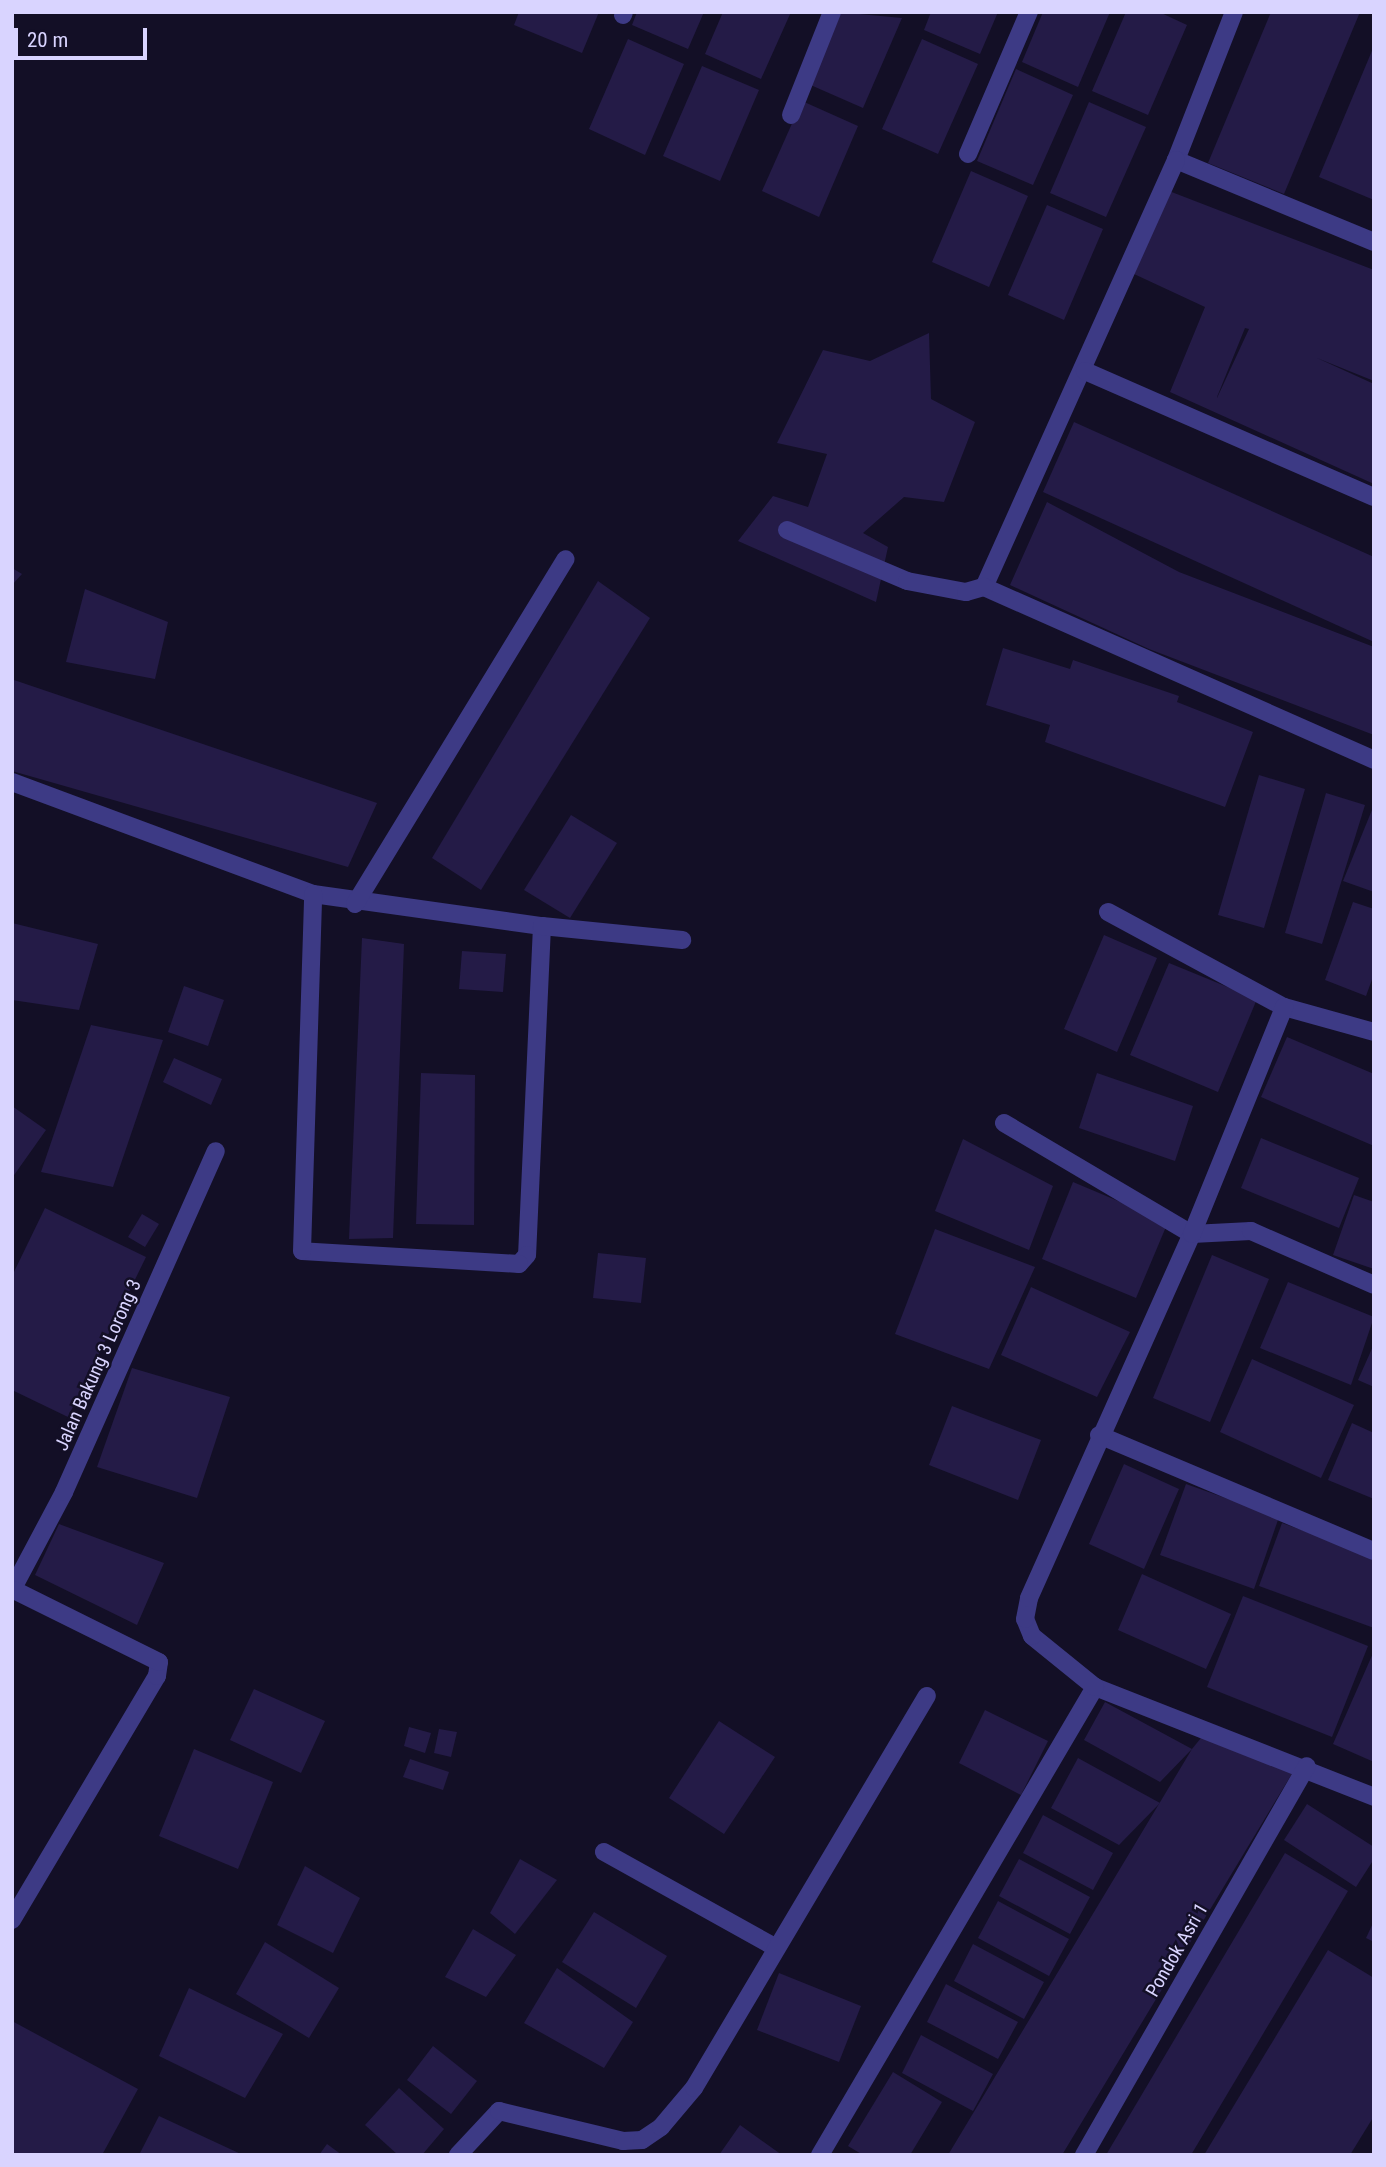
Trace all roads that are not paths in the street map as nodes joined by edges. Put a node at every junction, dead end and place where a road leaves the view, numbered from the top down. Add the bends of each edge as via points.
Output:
1 (832, 12) edge
2 (1029, 12) edge
3 (1234, 12) edge
4 (791, 115) dead end
5 (968, 154) dead end
6 (1176, 159) junction
7 (1374, 242) edge
8 (1085, 371) junction
9 (1374, 497) edge
10 (787, 530) dead end
11 (566, 559) dead end
12 (984, 587) junction
13 (1374, 760) edge
14 (12, 782) edge
15 (313, 894) junction
16 (355, 904) junction
17 (1108, 912) dead end
18 (542, 926) junction
19 (682, 940) dead end
20 (1284, 1007) junction
21 (1374, 1031) edge
22 (1004, 1123) dead end
23 (216, 1151) dead end
24 (1192, 1234) junction
25 (1374, 1284) edge
26 (1099, 1435) junction
27 (1374, 1551) edge
28 (14, 1591) edge
29 (1095, 1687) junction
30 (927, 1696) dead end
31 (1307, 1766) junction
32 (1374, 1797) edge
33 (604, 1852) dead end
34 (12, 1920) edge
35 (772, 1947) junction
36 (458, 2155) edge
37 (820, 2155) edge
38 (1084, 2155) edge

1 - 4 street
2 - 5 street
3 - 6 street
6 - 7 street
6 - 8 street
8 - 9 street
8 - 12 street via 985,573
10 - 12 street via 907,581 966,592
11 - 16 street
12 - 13 street
14 - 15 street
15 - 16 street
15 - 18 street via 299,1241 313,1256 505,1267 527,1255
16 - 18 street
17 - 20 street
18 - 19 street
20 - 21 street
20 - 24 street
22 - 24 street
23 - 28 street, Jalan Bakung 3 Lorong 3
24 - 25 street via 1251,1231
24 - 26 street
26 - 27 street
26 - 29 street via 1048,1548 1025,1619 1032,1636
28 - 34 street via 159,1662 157,1676
29 - 31 street
29 - 37 street
30 - 35 street
31 - 32 street
31 - 38 street, Pondok Asri 1
33 - 35 street
35 - 36 street via 694,2088 642,2140 499,2111

